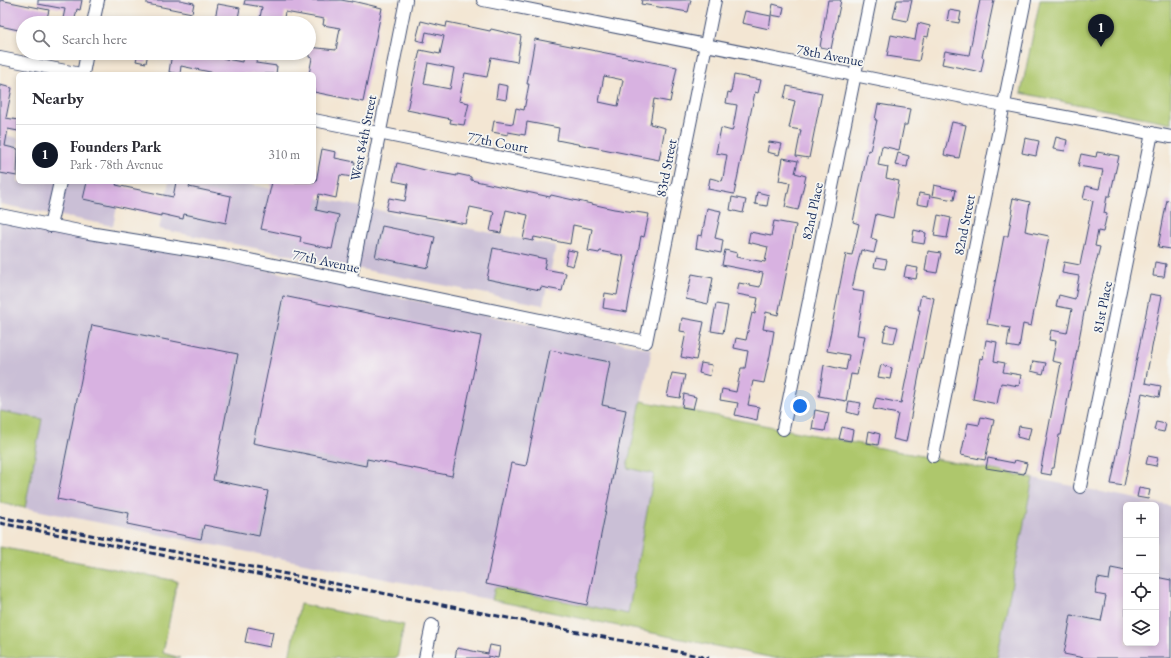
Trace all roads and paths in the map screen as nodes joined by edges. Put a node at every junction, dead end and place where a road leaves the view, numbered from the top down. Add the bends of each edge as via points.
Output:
1 (98, 0) edge
2 (406, 0) edge
3 (483, 0) edge
4 (715, 0) edge
5 (870, 0) edge
6 (1025, 0) edge
7 (95, 16) edge
8 (705, 46) junction
9 (0, 58) edge
10 (85, 60) edge
11 (72, 72) edge
12 (82, 72) edge
13 (855, 75) junction
14 (1003, 105) junction
15 (316, 120) edge
16 (380, 133) junction
17 (1152, 133) junction
18 (1171, 136) edge
19 (60, 184) edge
20 (676, 193) junction
21 (0, 215) edge
22 (50, 226) junction
23 (350, 282) junction
24 (646, 342) joint
25 (783, 429) dead end
26 (933, 456) dead end
27 (1080, 486) dead end
28 (432, 625) dead end
29 (425, 658) edge

1 - 7 street
2 - 16 street, West 84th Street
3 - 8 street, 78th Avenue
4 - 8 street, 83rd Street
5 - 13 street, 82nd Place
6 - 14 street, 82nd Street
8 - 13 street, 78th Avenue
8 - 20 street, 83rd Street
9 - 11 street
10 - 12 street
13 - 14 street, 78th Avenue
13 - 25 street, 82nd Place
14 - 17 street, 78th Avenue
14 - 26 street, 82nd Street
15 - 16 street, 77th Court
16 - 20 street, 77th Court
16 - 23 street, West 84th Street
17 - 18 street, 78th Avenue
17 - 27 street, 81st Place
19 - 22 street
20 - 24 street, 83rd Street
21 - 22 street, 77th Avenue
22 - 23 street, 77th Avenue via 225,255
23 - 24 street, 77th Avenue
28 - 29 street

